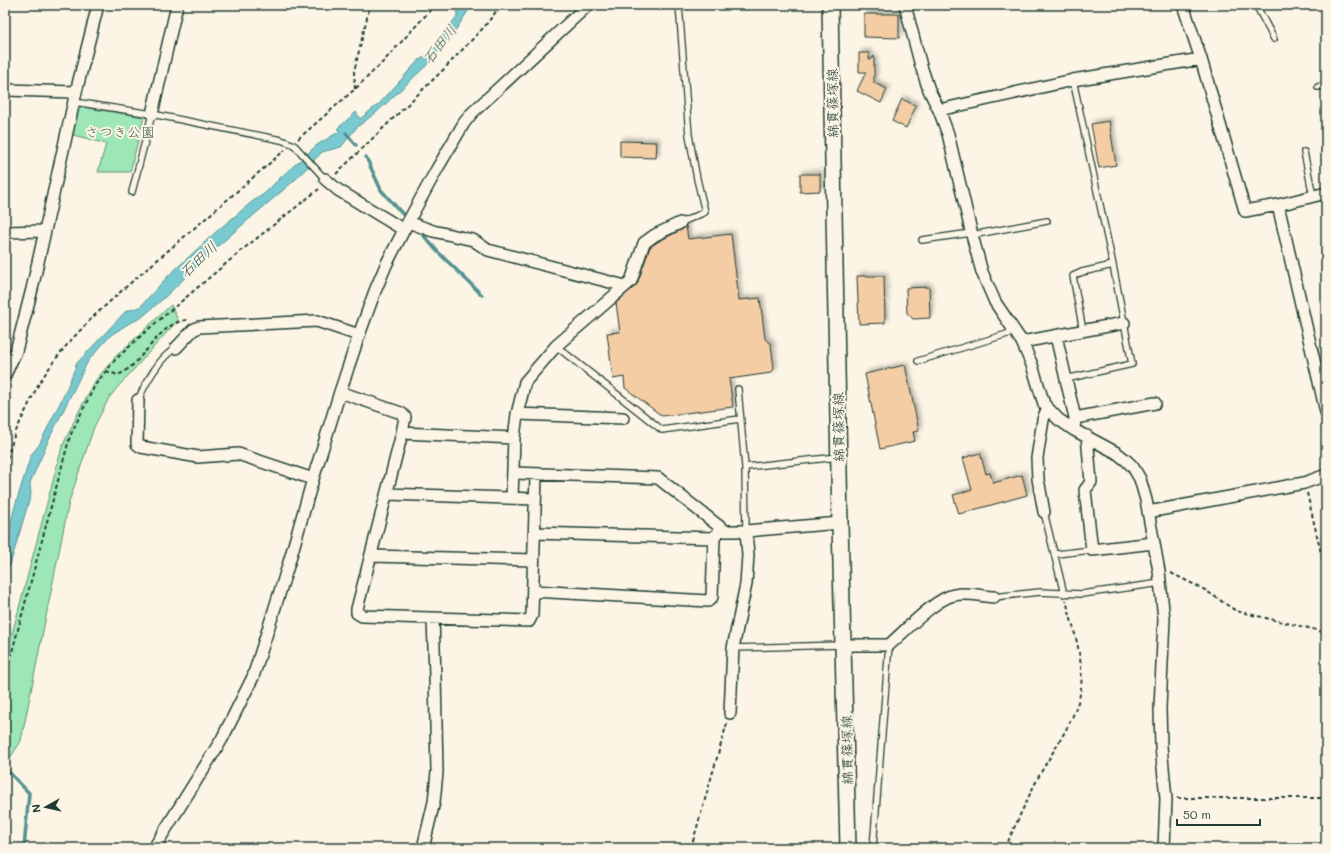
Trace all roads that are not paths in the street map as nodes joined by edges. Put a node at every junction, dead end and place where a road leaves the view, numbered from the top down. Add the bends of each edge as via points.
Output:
1 (98, 5) edge
2 (177, 5) edge
3 (588, 5) edge
4 (679, 5) edge
5 (830, 5) edge
6 (905, 5) edge
7 (1182, 5) edge
8 (1256, 5) edge
9 (1274, 38) dead end
10 (1201, 59) junction
11 (1073, 80) junction
12 (1326, 85) edge
13 (1318, 87) dead end
14 (5, 90) edge
15 (75, 97) junction
16 (939, 110) junction
17 (152, 114) junction
18 (1304, 152) dead end
19 (326, 177) joint
20 (132, 192) dead end
21 (1326, 193) edge
22 (1314, 196) junction
23 (1278, 205) junction
24 (1047, 221) dead end
25 (680, 223) joint
26 (406, 226) junction
27 (44, 231) junction
28 (5, 232) edge
29 (971, 234) junction
30 (922, 240) dead end
31 (1112, 266) junction
32 (625, 286) junction
33 (1124, 323) junction
34 (1083, 331) junction
35 (1014, 332) junction
36 (359, 335) junction
37 (1056, 336) junction
38 (1022, 342) junction
39 (556, 346) junction
40 (176, 348) joint
41 (918, 361) dead end
42 (5, 375) edge
43 (1066, 379) junction
44 (738, 389) dead end
45 (340, 392) junction
46 (138, 400) joint
47 (1155, 403) dead end
48 (1048, 410) junction
49 (1326, 412) edge
50 (517, 414) junction
51 (623, 418) dead end
52 (1074, 418) junction
53 (740, 419) junction
54 (1074, 430) junction
55 (402, 433) junction
56 (1087, 436) junction
57 (514, 438) junction
58 (839, 457) junction
59 (745, 467) junction
60 (513, 473) junction
61 (536, 475) junction
62 (1326, 475) edge
63 (313, 479) junction
64 (387, 494) junction
65 (512, 498) junction
66 (535, 499) junction
67 (1044, 512) joint
68 (1148, 512) junction
69 (840, 523) junction
70 (721, 527) junction
71 (746, 531) junction
72 (534, 533) junction
73 (714, 538) junction
74 (1154, 543) junction
75 (1092, 550) junction
76 (1056, 554) junction
77 (371, 556) junction
78 (534, 560) junction
79 (1161, 583) junction
80 (533, 591) junction
81 (1064, 594) junction
82 (994, 597) joint
83 (433, 619) junction
84 (844, 645) junction
85 (889, 645) junction
86 (733, 648) junction
87 (730, 713) road end
88 (154, 848) edge
89 (423, 848) edge
90 (848, 848) edge
91 (873, 848) edge
92 (1164, 848) edge

1 - 15 street
2 - 17 street
3 - 26 street via 464,122
4 - 25 lane via 689,135 705,212
5 - 58 main road, 綿貫篠塚線
6 - 16 street via 921,66
7 - 10 street
8 - 9 lane
10 - 11 street
10 - 23 street via 1245,211
11 - 16 street
11 - 31 lane
12 - 13 lane
14 - 15 street
15 - 17 lane
15 - 27 street
16 - 29 street via 954,156
17 - 19 lane via 293,144
17 - 20 lane
18 - 22 lane
19 - 26 street via 338,190
21 - 22 street
22 - 23 street
23 - 49 street
24 - 29 lane
25 - 32 street via 644,243 631,281
26 - 32 street via 473,240 488,250
26 - 36 street via 386,265
27 - 28 street
27 - 42 street via 16,351
29 - 30 lane
29 - 35 street via 982,272 995,302
31 - 33 lane
31 - 34 lane via 1073,276
32 - 39 street
33 - 34 street
33 - 43 lane via 1132,364
34 - 37 street
35 - 38 street
35 - 41 lane
36 - 40 street via 317,321 199,327
36 - 45 street
37 - 38 street
37 - 43 street
38 - 48 street via 1032,365 1040,395
39 - 50 street via 525,382
39 - 53 lane via 662,430
40 - 46 lane via 170,351 149,377
43 - 52 street
44 - 53 lane
45 - 55 street via 401,414 405,417
45 - 63 street
46 - 63 street via 137,444 141,447 198,457 238,454
47 - 52 street
48 - 54 street
48 - 67 street via 1043,420 1037,458
50 - 51 street
50 - 57 street
52 - 54 street
53 - 59 lane
54 - 56 street
55 - 57 street
55 - 64 street
56 - 68 street via 1118,453 1133,467 1140,479
56 - 75 street via 1092,482 1084,490
57 - 60 street
58 - 59 lane
58 - 69 main road, 綿貫篠塚線
59 - 71 lane
60 - 61 street
60 - 65 street
61 - 66 street
61 - 70 street via 658,478
62 - 68 street via 1304,483
63 - 88 street via 253,677 222,739
64 - 65 street
64 - 77 street
65 - 66 street
66 - 72 street
67 - 76 lane
68 - 74 street
69 - 71 street
69 - 84 main road, 綿貫篠塚線
70 - 71 street via 729,532
70 - 73 street
71 - 86 street via 746,584
72 - 73 street
72 - 78 street
73 - 80 street via 712,597 708,601
74 - 75 street
74 - 79 street
75 - 76 lane
76 - 81 lane
77 - 78 street
77 - 83 street via 357,609 358,615
78 - 80 street
79 - 81 lane via 1082,594
79 - 92 street via 1164,619 1160,708 1166,799
80 - 83 street via 531,619 526,622
81 - 82 lane via 1040,592
82 - 85 street via 964,594 947,596 932,606
83 - 89 street via 437,772 434,802
84 - 85 street
84 - 86 lane
84 - 90 main road, 綿貫篠塚線
85 - 91 lane
86 - 87 street

